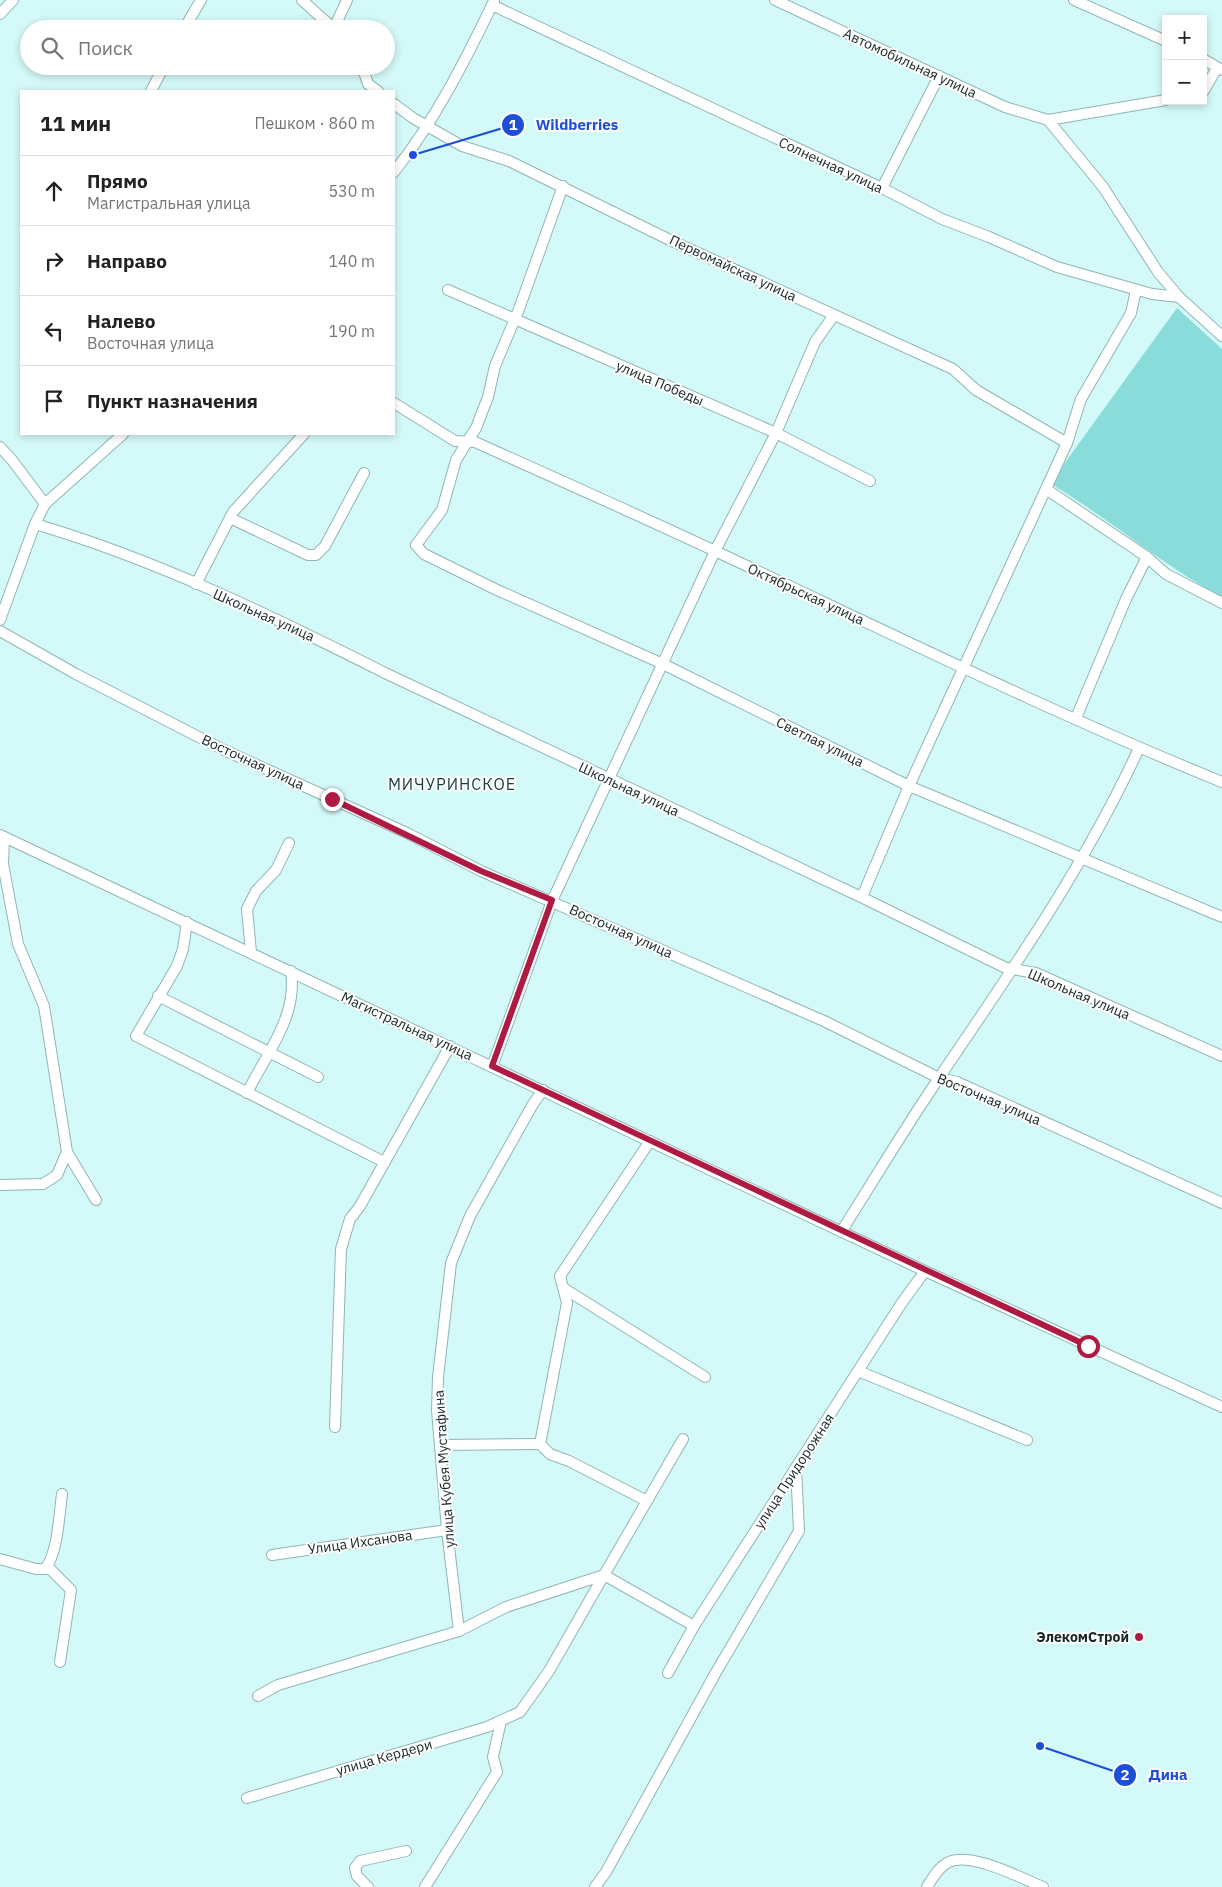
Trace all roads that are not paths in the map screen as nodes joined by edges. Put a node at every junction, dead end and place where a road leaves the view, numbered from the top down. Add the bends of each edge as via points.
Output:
1 (13, 0) edge
2 (201, 0) edge
3 (302, 0) edge
4 (347, 0) edge
5 (775, 0) edge
6 (1074, 0) edge
7 (494, 2) edge
8 (0, 14) edge
9 (189, 20) edge
10 (325, 20) edge
11 (338, 20) edge
12 (1162, 39) edge
13 (1205, 60) edge
14 (1220, 69) edge
15 (159, 75) edge
16 (365, 75) edge
17 (939, 76) junction
18 (1207, 87) edge
19 (152, 90) edge
20 (377, 90) edge
21 (1162, 101) edge
22 (395, 105) edge
23 (1048, 120) junction
24 (426, 126) junction
25 (395, 171) edge
26 (563, 186) junction
27 (882, 188) junction
28 (448, 290) dead end
29 (1136, 290) junction
30 (1179, 297) junction
31 (834, 315) junction
32 (515, 318) junction
33 (1222, 336) edge
34 (395, 404) edge
35 (776, 432) junction
36 (122, 435) edge
37 (303, 435) edge
38 (468, 442) junction
39 (1067, 443) junction
40 (0, 447) edge
41 (364, 473) dead end
42 (870, 481) dead end
43 (1046, 489) junction
44 (45, 504) junction
45 (230, 518) junction
46 (35, 524) junction
47 (715, 551) junction
48 (1147, 557) junction
49 (196, 584) junction
50 (1222, 603) edge
51 (0, 620) edge
52 (0, 631) edge
53 (663, 664) junction
54 (964, 670) junction
55 (1076, 718) junction
56 (1139, 748) junction
57 (607, 779) junction
58 (1222, 782) edge
59 (909, 786) junction
60 (2, 836) edge
61 (289, 843) dead end
62 (1080, 858) junction
63 (862, 897) junction
64 (552, 900) junction
65 (1222, 917) edge
66 (187, 922) junction
67 (251, 952) junction
68 (1013, 969) junction
69 (291, 971) junction
70 (158, 996) junction
71 (450, 1046) junction
72 (268, 1052) junction
73 (1222, 1056) edge
74 (492, 1066) junction
75 (318, 1077) dead end
76 (939, 1078) junction
77 (543, 1090) junction
78 (247, 1093) junction
79 (650, 1141) junction
80 (68, 1152) junction
81 (384, 1162) junction
82 (0, 1185) edge
83 (96, 1200) dead end
84 (1222, 1202) edge
85 (841, 1232) junction
86 (926, 1272) junction
87 (565, 1289) junction
88 (858, 1371) junction
89 (705, 1377) dead end
90 (1222, 1407) edge
91 (335, 1427) dead end
92 (683, 1439) dead end
93 (1027, 1440) dead end
94 (540, 1444) junction
95 (441, 1445) junction
96 (796, 1468) junction
97 (62, 1494) dead end
98 (647, 1501) junction
99 (447, 1530) junction
100 (272, 1555) dead end
101 (0, 1559) edge
102 (47, 1566) junction
103 (604, 1575) junction
104 (694, 1626) junction
105 (459, 1631) junction
106 (60, 1662) dead end
107 (668, 1673) dead end
108 (258, 1696) dead end
109 (501, 1721) junction
110 (248, 1798) dead end
111 (406, 1851) dead end
112 (368, 1887) edge
113 (426, 1887) edge
114 (595, 1887) edge
115 (927, 1887) edge
116 (1043, 1887) edge

1 - 8 street
2 - 9 street
3 - 10 street
4 - 11 street
5 - 17 street, Автомобильная улица
6 - 12 street
7 - 24 street
7 - 27 street, Солнечная улица
13 - 14 street
14 - 18 street
15 - 19 street
16 - 20 street via 368,84
17 - 23 street, Автомобильная улица via 1005,107
17 - 27 street
21 - 23 street
22 - 24 street, Первомайская улица
23 - 30 street via 1103,188 1158,272
24 - 25 street
24 - 26 street, Первомайская улица via 462,146 509,161
26 - 31 street, Первомайская улица
26 - 32 street
27 - 29 street, Солнечная улица via 942,219 1057,267
28 - 32 street, улица Победы
29 - 30 street, Солнечная улица
29 - 39 street via 1131,313 1081,399
30 - 33 street
31 - 35 street via 815,342
31 - 39 street, Первомайская улица via 954,369 976,390
32 - 35 street, улица Победы
32 - 38 street via 495,366 488,397
34 - 38 street, Октябрьская улица via 455,441
35 - 42 street, улица Победы
35 - 47 street
36 - 44 street
37 - 45 street
38 - 47 street, Октябрьская улица via 475,442
38 - 53 street, Светлая улица via 456,460 442,510 416,545 424,554
39 - 43 street
40 - 44 street
41 - 45 street via 325,546 316,555 308,555
43 - 48 street
43 - 54 street
44 - 46 street
45 - 49 street
46 - 49 street, Школьная улица via 80,537
46 - 51 street
47 - 53 street
47 - 54 street, Октябрьская улица
48 - 50 street via 1166,574
48 - 55 street
49 - 57 street, Школьная улица
52 - 64 street, Восточная улица via 68,670 224,750 481,871
53 - 57 street
53 - 59 street, Светлая улица
54 - 55 street, Октябрьская улица
54 - 59 street
55 - 56 street, Октябрьская улица
56 - 58 street, Октябрьская улица
56 - 62 street via 1126,778
57 - 63 street, Школьная улица
57 - 64 street
59 - 62 street, Светлая улица
59 - 63 street
60 - 66 street, Магистральная улица
60 - 80 street via 3,864 18,944 44,1006
61 - 67 street via 276,870 256,891 247,909
62 - 65 street, Светлая улица
62 - 68 street
63 - 68 street, Школьная улица
64 - 74 street
64 - 76 street, Восточная улица via 824,1021
66 - 67 street, Магистральная улица
66 - 70 street via 183,949
67 - 69 street, Магистральная улица
68 - 73 street, Школьная улица via 1036,973
68 - 76 street
69 - 71 street, Магистральная улица
69 - 72 street via 293,984 289,1013
70 - 72 street
70 - 78 street via 136,1036
71 - 74 street, Магистральная улица
71 - 81 street
72 - 75 street
72 - 78 street
74 - 77 street, Магистральная улица
76 - 84 street, Восточная улица via 957,1082
76 - 85 street
77 - 79 street, Магистральная улица
77 - 95 street, улица Кубея Мустафина via 470,1216 451,1263 438,1377
78 - 81 street
79 - 85 street, Магистральная улица
79 - 87 street via 560,1276
80 - 82 street via 57,1176 43,1184
80 - 83 street
81 - 91 street via 350,1219 342,1249
85 - 86 street, Магистральная улица
86 - 88 street, улица Придорожная
86 - 90 street, Магистральная улица
87 - 89 street
87 - 94 street via 567,1303
88 - 93 street
88 - 96 street, улица Придорожная
92 - 98 street
94 - 95 street
94 - 98 street via 550,1454 569,1460
95 - 99 street, улица Кубея Мустафина
96 - 104 street, улица Придорожная
96 - 114 street via 800,1531
97 - 102 street via 54,1550
98 - 103 street
99 - 100 street, Улица Ихсанова
99 - 105 street, улица Кубея Мустафина
101 - 102 street via 36,1569
102 - 106 street via 71,1590
103 - 104 street
103 - 105 street via 506,1607
103 - 109 street, улица Кердери via 549,1671 520,1712
104 - 107 street, улица Придорожная
105 - 108 street via 278,1685
109 - 110 street, улица Кердери
109 - 113 street via 493,1757 497,1772
111 - 112 street via 360,1861 355,1868 357,1876
115 - 116 street via 947,1862 959,1859 974,1860

